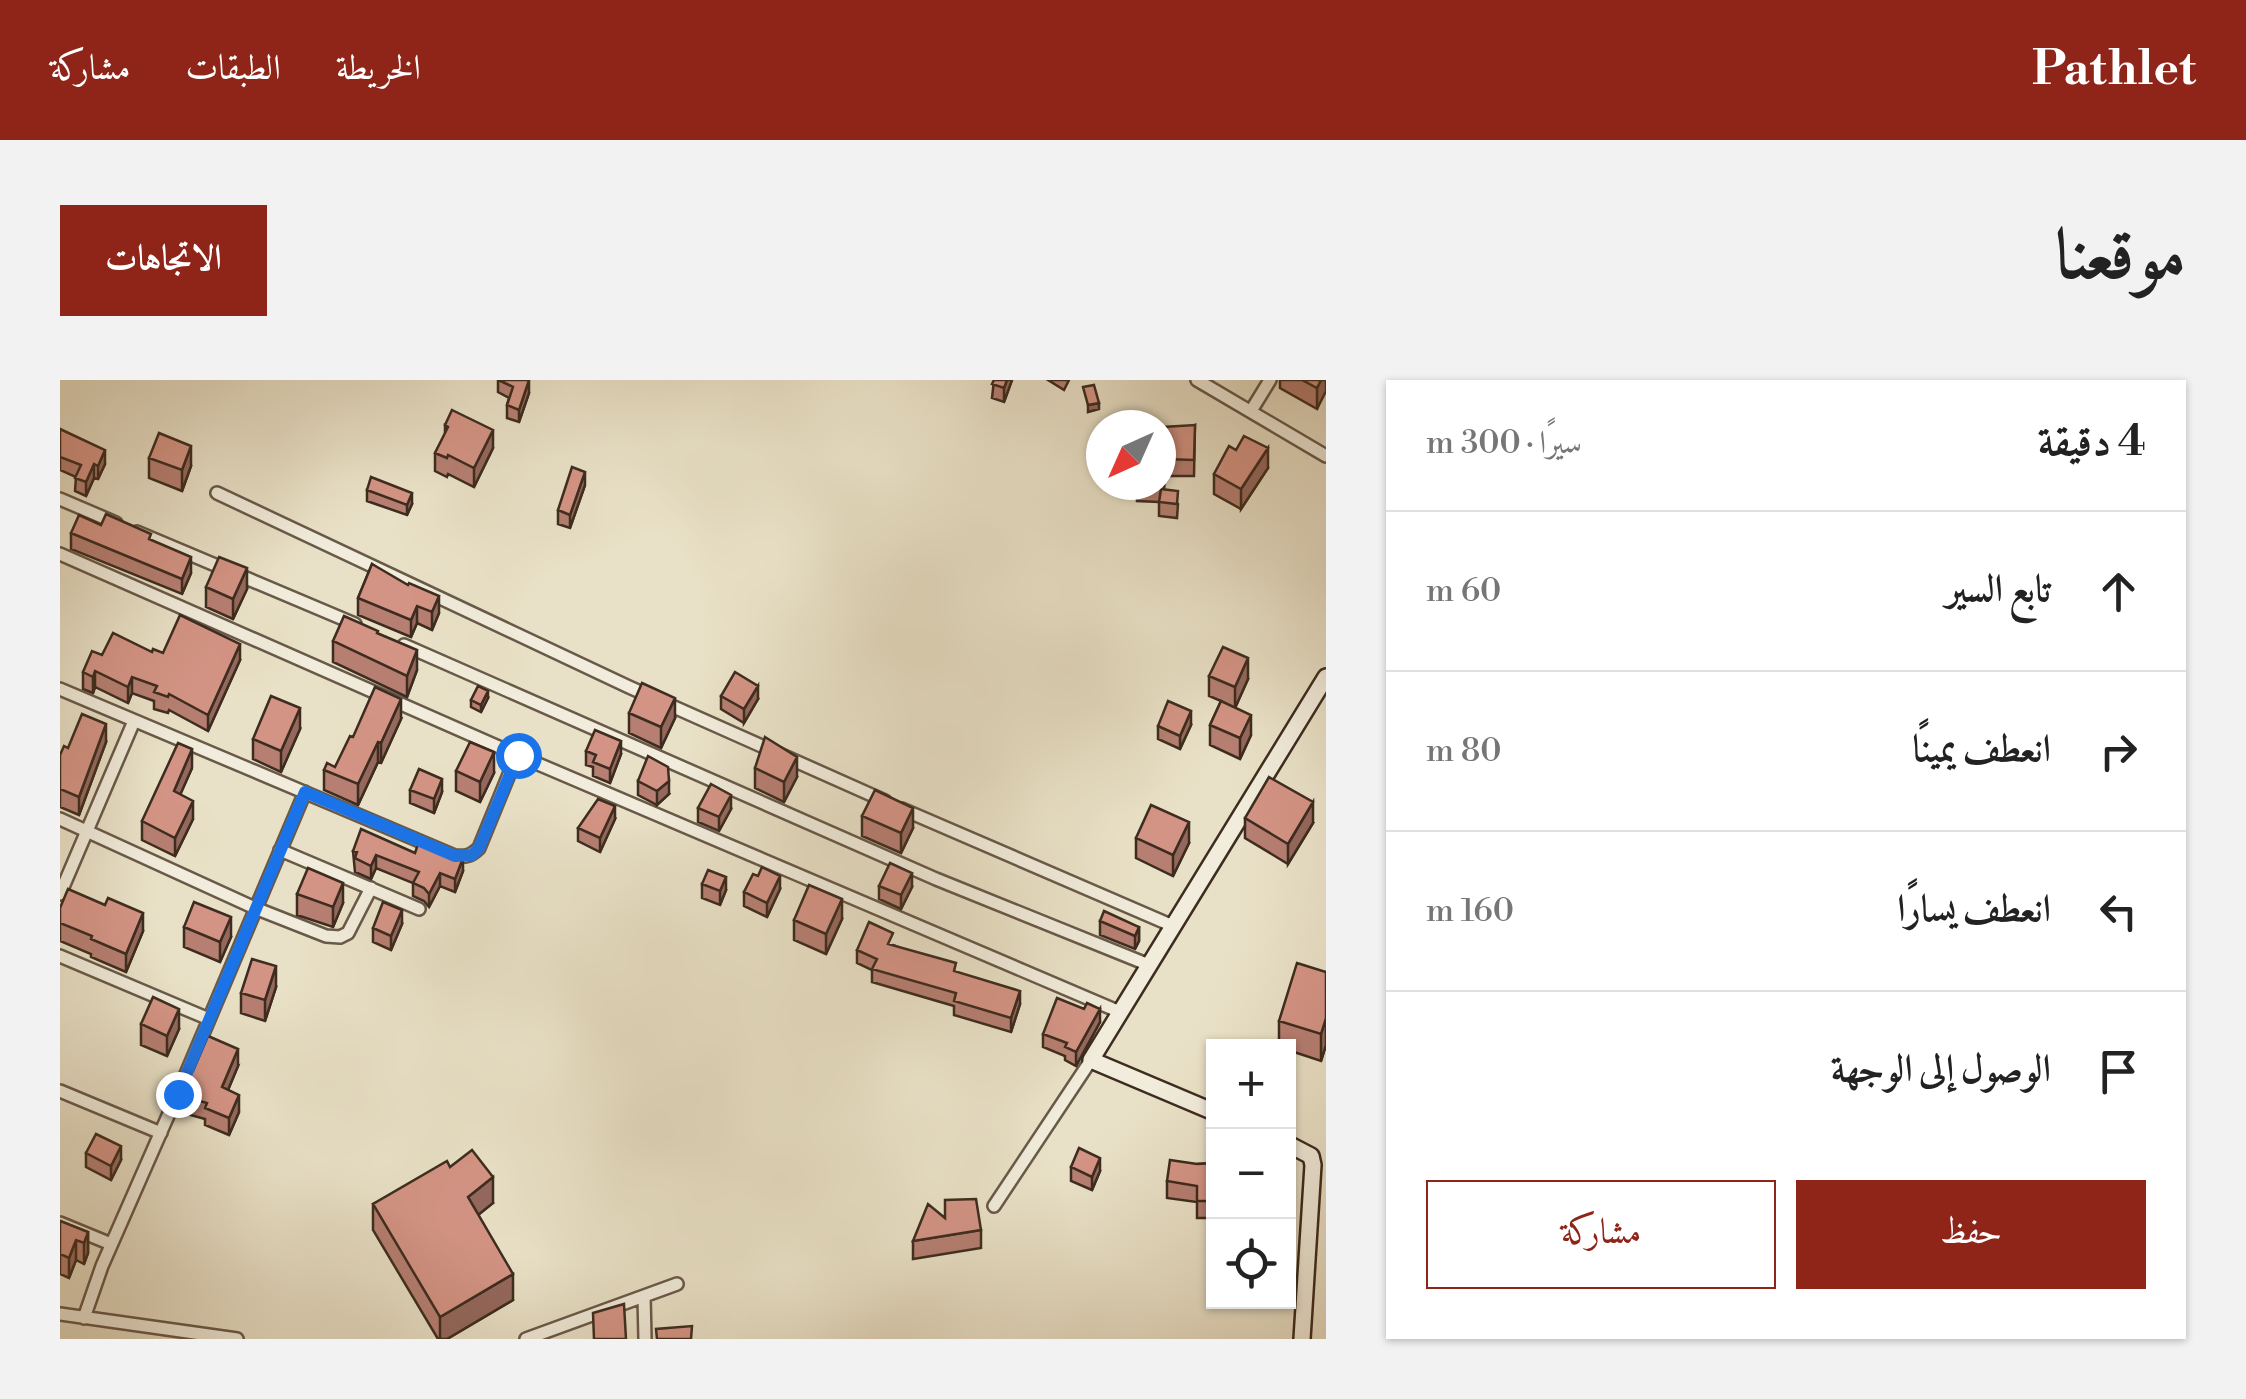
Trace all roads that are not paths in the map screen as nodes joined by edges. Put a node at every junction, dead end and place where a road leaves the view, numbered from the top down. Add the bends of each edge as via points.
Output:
1 (1196, 380) edge
2 (1270, 380) edge
3 (1251, 411) junction
4 (1326, 456) edge
5 (217, 494) dead end
6 (60, 499) edge
7 (60, 554) edge
8 (372, 632) edge
9 (390, 639) edge
10 (1326, 676) edge
11 (60, 689) edge
12 (134, 721) junction
13 (518, 755) junction
14 (305, 792) junction
15 (60, 819) edge
16 (87, 830) junction
17 (280, 850) junction
18 (370, 888) junction
19 (60, 894) edge
20 (255, 908) junction
21 (419, 909) dead end
22 (1173, 926) junction
23 (60, 956) edge
24 (1149, 965) junction
25 (1120, 1012) junction
26 (209, 1019) junction
27 (1091, 1060) junction
28 (60, 1091) edge
29 (1206, 1109) edge
30 (160, 1133) junction
31 (1296, 1148) edge
32 (994, 1206) dead end
33 (60, 1222) edge
34 (112, 1244) junction
35 (677, 1284) dead end
36 (644, 1296) junction
37 (60, 1314) edge
38 (84, 1318) junction
39 (542, 1336) edge
40 (237, 1339) edge
41 (526, 1339) edge
42 (645, 1339) edge
43 (1302, 1339) edge

1 - 3 street
2 - 3 street
3 - 4 street
5 - 22 street via 645,694
6 - 8 street
7 - 13 street
9 - 24 street
10 - 22 street
11 - 12 street
12 - 14 street
12 - 16 street
13 - 14 street via 479,848 465,857
13 - 25 street
14 - 17 street
15 - 16 street
16 - 19 street
16 - 20 street
17 - 18 street
17 - 20 street
18 - 20 street via 340,937
18 - 21 street
20 - 26 street
22 - 24 street
23 - 26 street
24 - 25 street
25 - 27 street
26 - 30 street
27 - 29 street
27 - 32 street
28 - 30 street
30 - 34 street
31 - 43 street via 1313,1165
33 - 34 street
34 - 38 street
35 - 36 street
36 - 39 street
36 - 42 street
37 - 38 street
38 - 40 street
39 - 41 street

